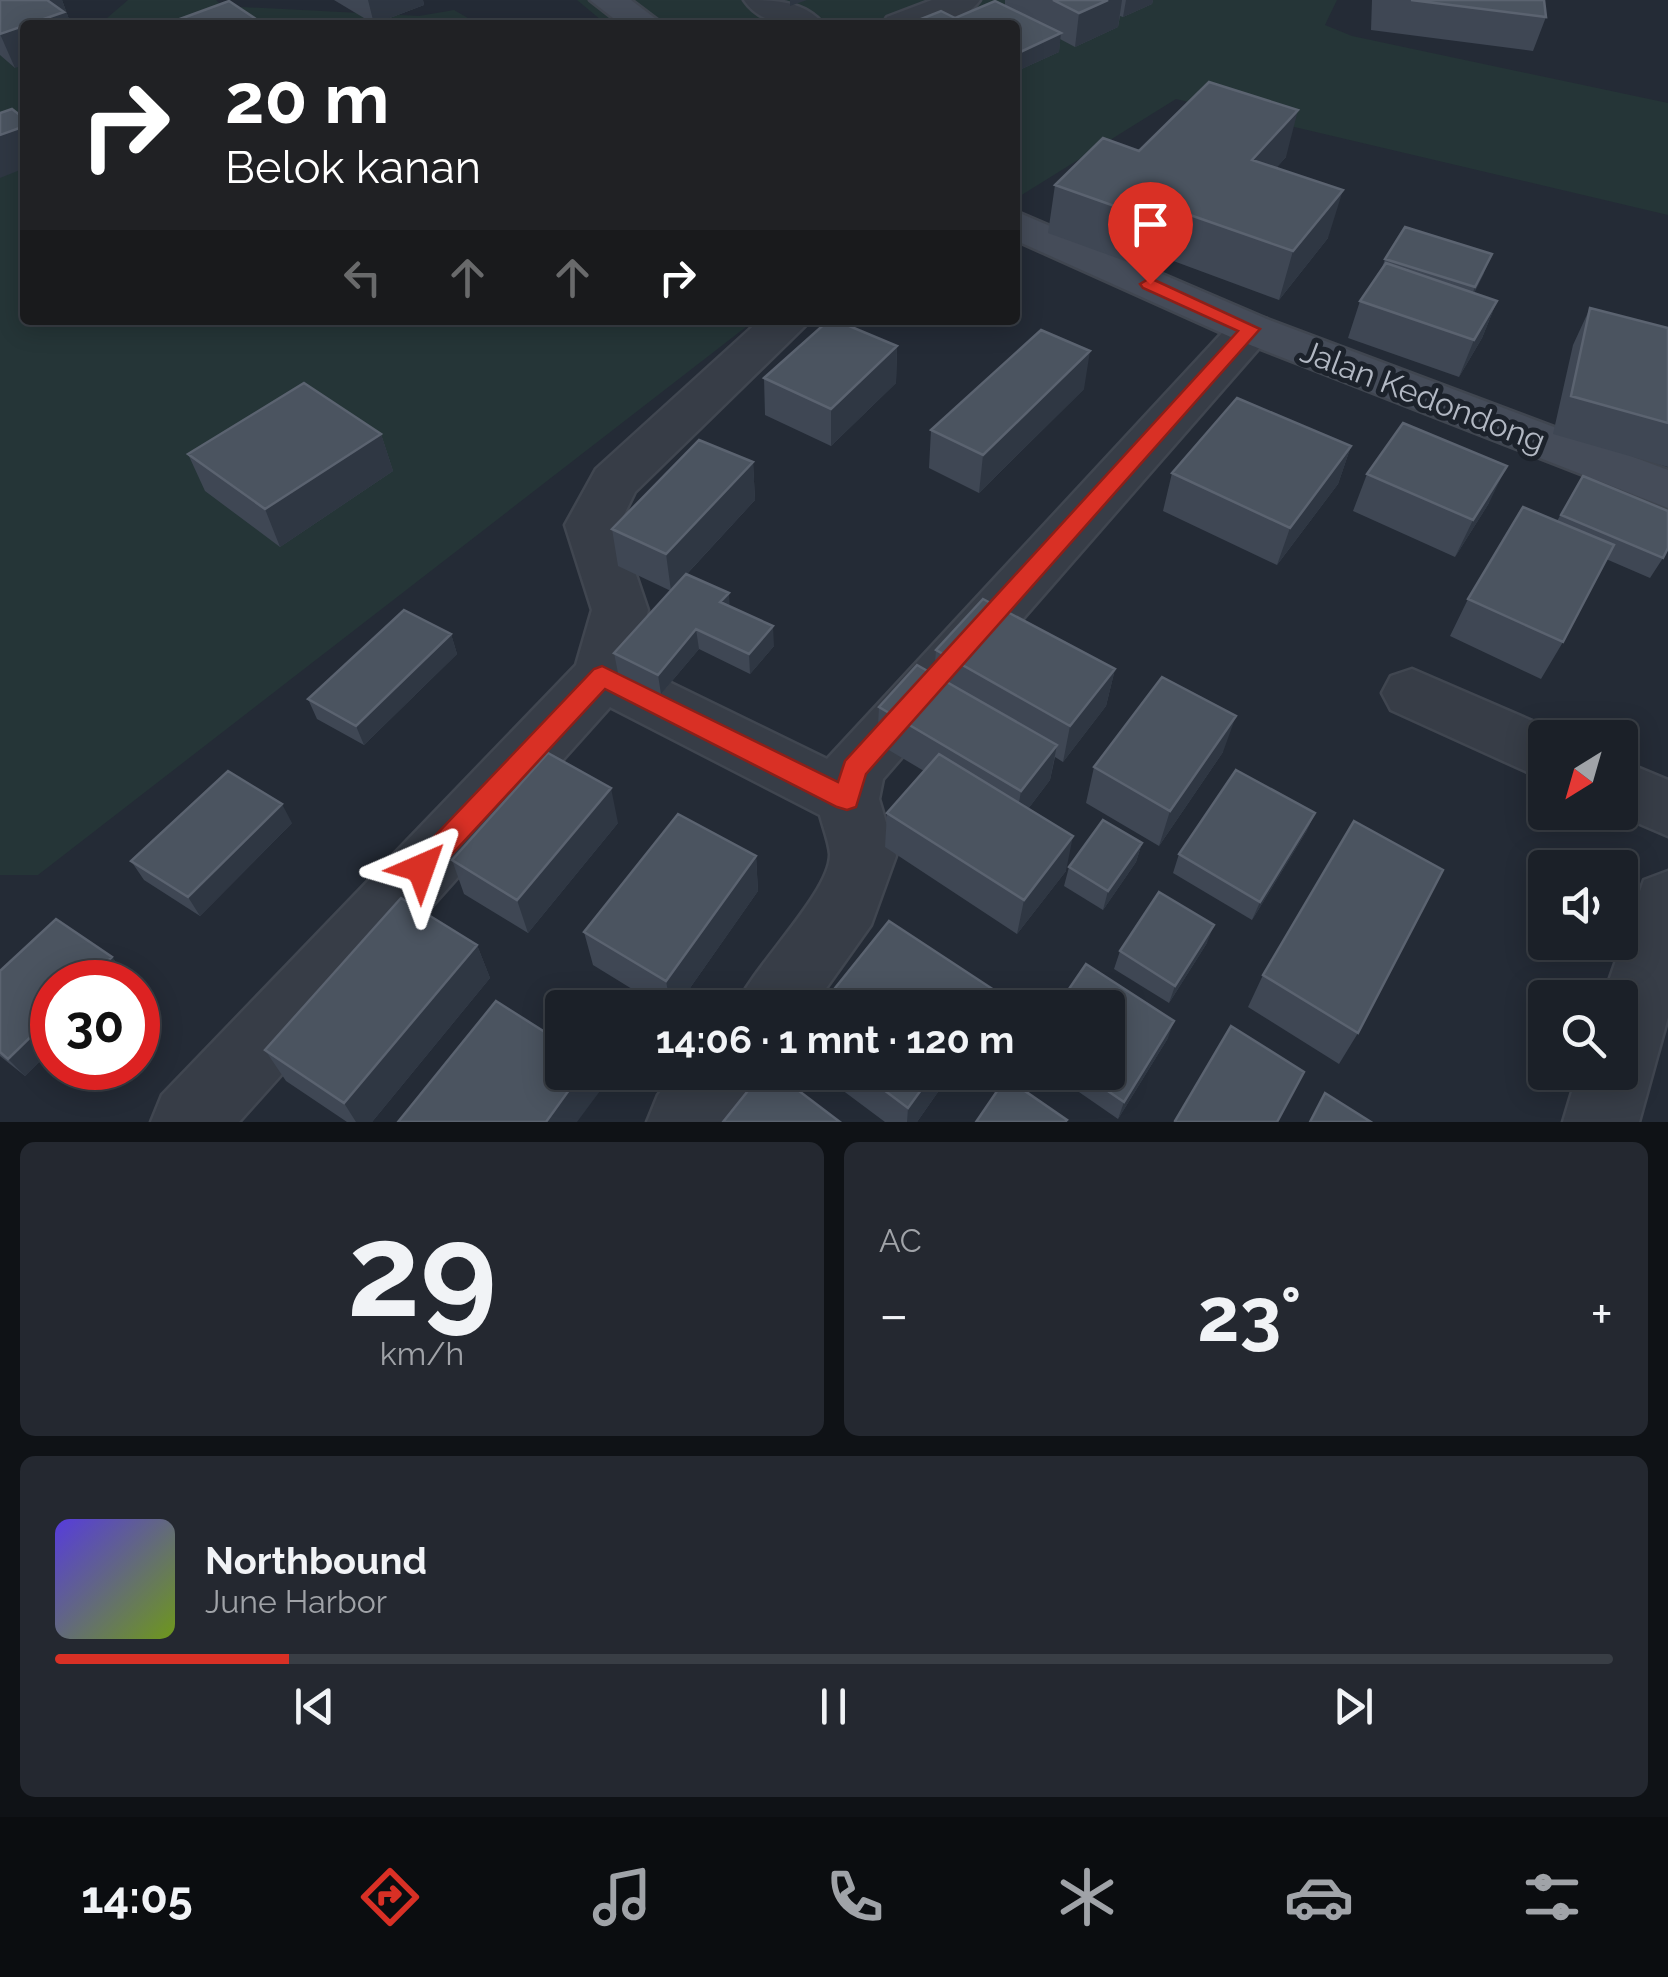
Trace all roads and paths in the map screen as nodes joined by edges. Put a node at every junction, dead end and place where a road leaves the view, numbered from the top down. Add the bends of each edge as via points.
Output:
1 (606, 0) edge
2 (761, 0) edge
3 (963, 0) edge
4 (638, 20) edge
5 (797, 20) edge
6 (913, 20) edge
7 (1020, 226) edge
8 (783, 325) edge
9 (1251, 329) junction
10 (1668, 490) edge
11 (602, 676) junction
12 (1412, 693) dead end
13 (1528, 746) edge
14 (1638, 796) edge
15 (847, 799) junction
16 (1668, 809) edge
17 (1668, 901) edge
18 (783, 990) edge
19 (1638, 999) edge
20 (708, 1090) edge
21 (1610, 1090) edge
22 (188, 1122) edge
23 (684, 1122) edge
24 (1602, 1122) edge

1 - 4 street
2 - 5 street
3 - 6 street
7 - 9 street, Jalan Kedondong
8 - 11 street via 614,482 592,525 620,610
9 - 10 street, Jalan Kedondong
9 - 15 street via 854,769
11 - 15 street
11 - 22 street
12 - 13 street
14 - 16 street
15 - 18 street via 863,856 847,904
17 - 19 street
20 - 23 street
21 - 24 street

